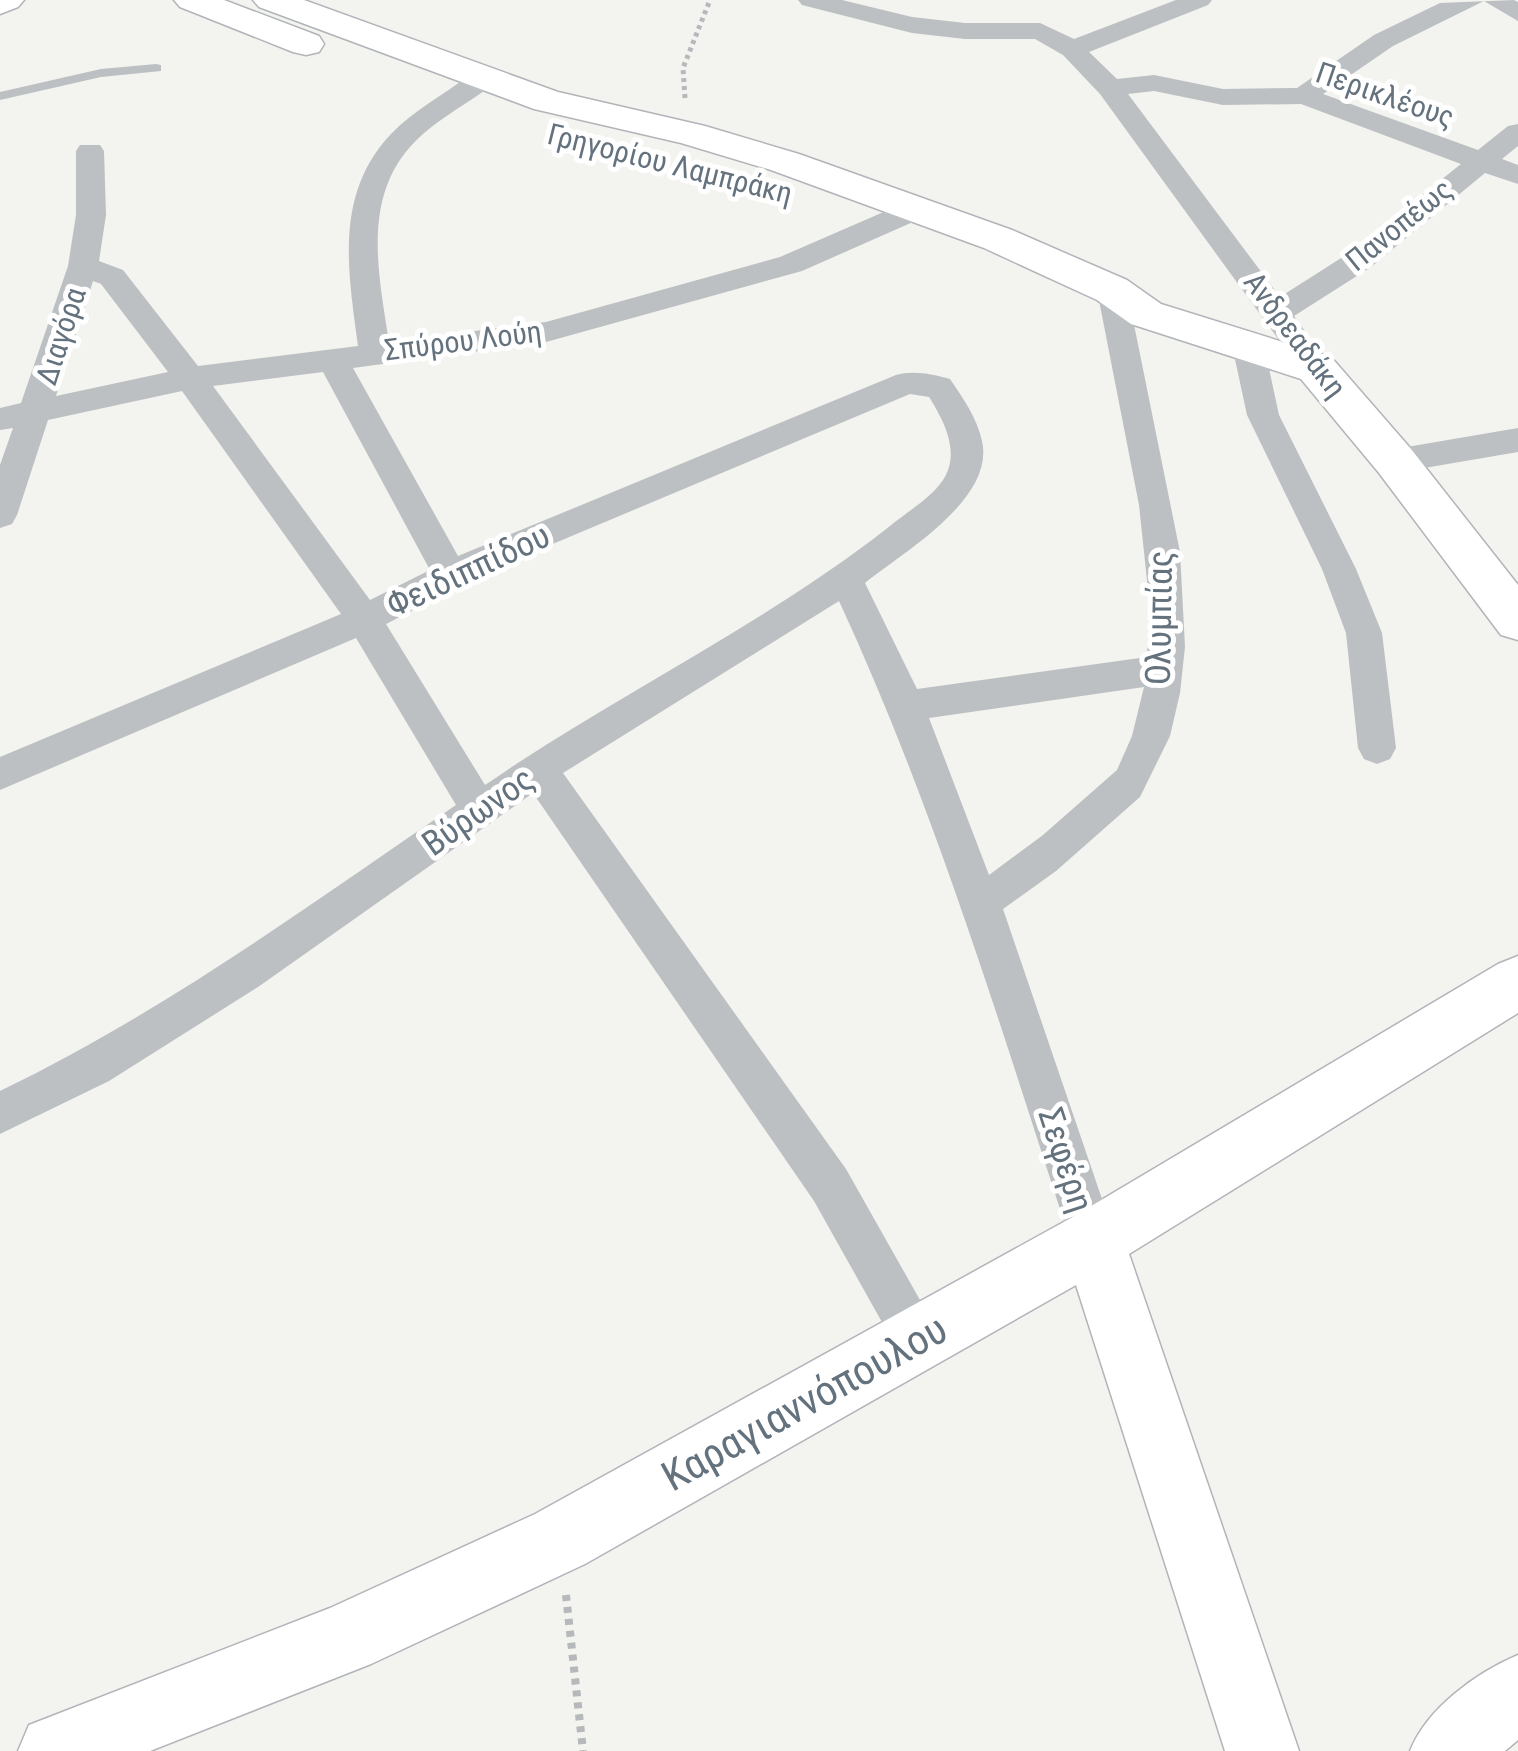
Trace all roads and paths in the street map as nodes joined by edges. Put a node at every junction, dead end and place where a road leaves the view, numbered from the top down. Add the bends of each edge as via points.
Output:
1 (192, 0) edge
2 (271, 0) edge
3 (710, 0) edge
4 (811, 0) edge
5 (1199, 0) edge
6 (1472, 0) edge
7 (1496, 0) edge
8 (997, 8) dead end
9 (1518, 12) edge
10 (1040, 31) junction
11 (1072, 49) junction
12 (156, 68) dead end
13 (481, 80) junction
14 (1110, 88) junction
15 (0, 96) edge
16 (1304, 96) junction
17 (450, 104) junction
18 (1518, 132) edge
19 (691, 134) junction
20 (90, 151) dead end
21 (1478, 162) junction
22 (1518, 175) edge
23 (898, 218) junction
24 (83, 266) junction
25 (1124, 309) junction
26 (1276, 313) junction
27 (1249, 350) junction
28 (374, 353) junction
29 (331, 358) junction
30 (1316, 368) junction
31 (190, 378) junction
32 (939, 387) joint
33 (36, 411) junction
34 (0, 418) edge
35 (1518, 440) edge
36 (1396, 461) junction
37 (0, 515) edge
38 (450, 574) junction
39 (846, 579) junction
40 (364, 619) junction
41 (1518, 621) edge
42 (1165, 670) junction
43 (906, 706) junction
44 (1378, 748) dead end
45 (538, 769) junction
46 (0, 774) edge
47 (479, 809) junction
48 (980, 902) junction
49 (1518, 982) edge
50 (0, 1113) edge
51 (1092, 1240) junction
52 (918, 1339) junction
53 (560, 1539) junction
54 (1518, 1692) edge
55 (55, 1751) edge
56 (583, 1751) edge
57 (1262, 1751) edge
58 (1447, 1751) edge

1 - 17 street, Γρηγορίου Λαμπράκη
2 - 13 street, Γρηγορίου Λαμπράκη
3 - 19 path via 683,68
4 - 10 street via 912,25
5 - 11 street
6 - 16 street via 1346,62
7 - 9 street
8 - 10 street, Ανδρεαδάκη
10 - 11 street, Ανδρεαδάκη
11 - 14 street, Ανδρεαδάκη
12 - 15 lane
13 - 17 street
13 - 19 street, Γρηγορίου Λαμπράκη via 588,113
14 - 16 street, Περικλέους via 1154,83 1224,97
14 - 26 street, Ανδρεαδάκη
16 - 21 street, Περικλέους
17 - 23 street, Γρηγορίου Λαμπράκη
17 - 28 street via 400,140 370,184 362,258
18 - 21 street, Πανοπέως
19 - 23 street, Γρηγορίου Λαμπράκη via 785,162
20 - 24 street, Διαγόρα
21 - 22 street, Περικλέους
21 - 26 street, Πανοπέως via 1360,260
23 - 25 street, Γρηγορίου Λαμπράκη via 976,257
23 - 28 street, Σπύρου Λούη via 791,264 546,332
24 - 31 street via 112,277
24 - 33 street, Διαγόρα
25 - 27 street, Γρηγορίου Λαμπράκη
25 - 42 street, Ολυμπίας via 1164,552
26 - 30 street, Ανδρεαδάκη
27 - 30 street, Γρηγορίου Λαμπράκη
27 - 44 street via 1263,416 1364,633
28 - 29 street, Σπύρου Λούη
29 - 31 street, Σπύρου Λούη
29 - 38 street
30 - 36 street, Ανδρεαδάκη
31 - 33 street, Σπύρου Λούη
31 - 40 street
32 - 38 street, Φειδιππίδου via 908,384
32 - 39 street, Βύρωνος via 964,437 970,464 963,481
33 - 34 street, Σπύρου Λούη
33 - 37 street, Διαγόρα
35 - 36 street
36 - 41 street, Ανδρεαδάκη
38 - 40 street, Φειδιππίδου
39 - 43 street, Σεφέρη
39 - 45 street, Βύρωνος
40 - 46 street, Φειδιππίδου
40 - 47 street
42 - 43 street
42 - 48 street, Ολυμπίας via 1132,780 1036,867
43 - 48 street, Σεφέρη
45 - 47 street, Βύρωνος
45 - 52 street via 830,1185
47 - 50 street, Βύρωνος via 243,974 94,1067
48 - 51 street, Σεφέρη
49 - 51 street, Καραγιαννόπουλου
51 - 52 street, Καραγιαννόπουλου
51 - 57 street, Σεφέρη
52 - 53 street, Καραγιαννόπουλου
53 - 55 street, Καραγιαννόπουλου via 345,1638
53 - 56 path
54 - 58 street

